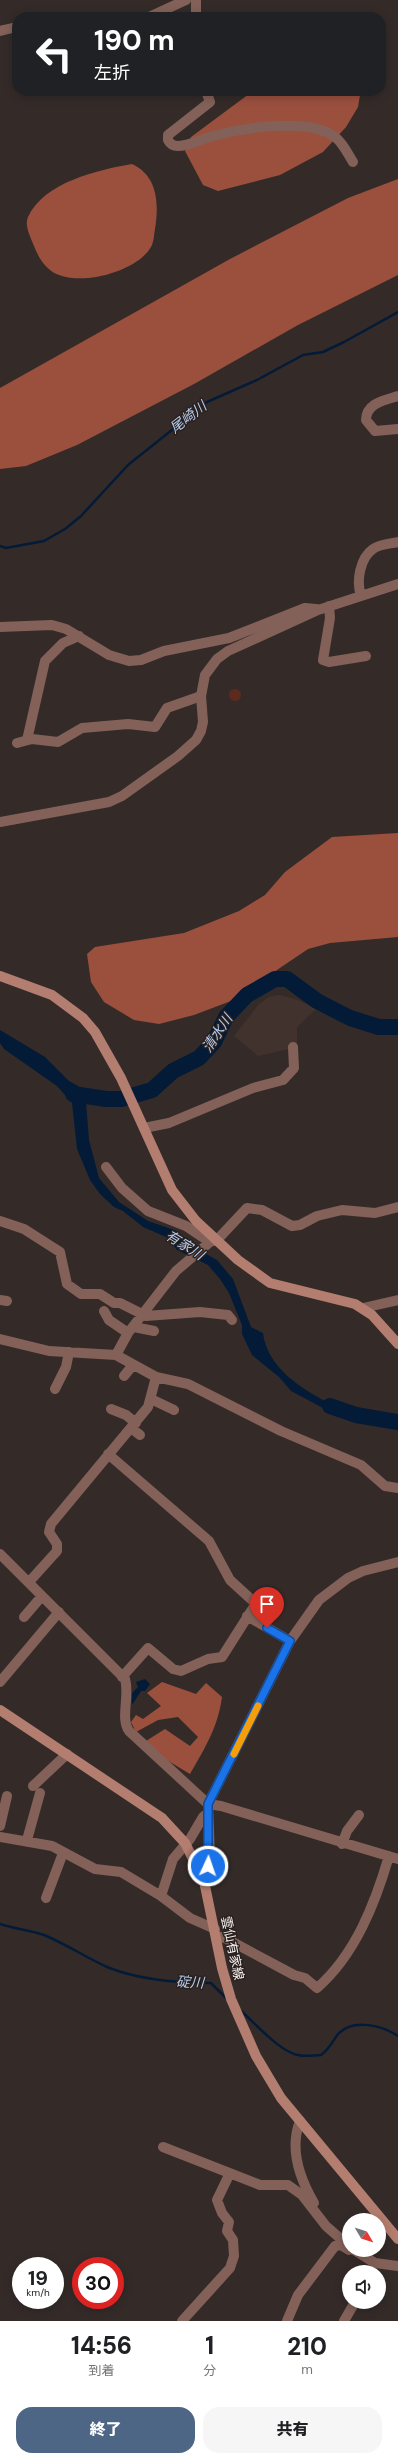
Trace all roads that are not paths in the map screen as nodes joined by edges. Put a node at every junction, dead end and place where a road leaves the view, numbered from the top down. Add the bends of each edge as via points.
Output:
1 (186, 0) edge
2 (196, 0) edge
3 (160, 12) edge
4 (196, 12) edge
5 (12, 28) edge
6 (0, 31) edge
7 (208, 96) edge
8 (353, 162) dead end
9 (398, 396) edge
10 (398, 429) edge
11 (398, 542) edge
12 (398, 584) edge
13 (361, 596) junction
14 (329, 606) junction
15 (318, 610) junction
16 (0, 627) edge
17 (79, 636) junction
18 (366, 656) dead end
19 (201, 696) junction
20 (0, 822) edge
21 (0, 976) edge
22 (293, 1047) dead end
23 (144, 1128) junction
24 (106, 1167) dead end
25 (398, 1207) edge
26 (0, 1221) edge
27 (211, 1242) junction
28 (398, 1300) edge
29 (363, 1308) junction
30 (104, 1311) dead end
31 (143, 1315) junction
32 (232, 1320) dead end
33 (131, 1330) junction
34 (154, 1331) dead end
35 (0, 1339) edge
36 (398, 1344) edge
37 (69, 1352) junction
38 (82, 1353) junction
39 (116, 1355) junction
40 (97, 1360) dead end
41 (134, 1365) junction
42 (124, 1376) dead end
43 (156, 1377) junction
44 (55, 1389) dead end
45 (151, 1399) junction
46 (111, 1409) dead end
47 (174, 1410) dead end
48 (133, 1426) junction
49 (140, 1435) dead end
50 (108, 1454) junction
51 (398, 1488) edge
52 (0, 1554) edge
53 (398, 1562) edge
54 (28, 1582) junction
55 (42, 1596) junction
56 (59, 1612) junction
57 (247, 1616) junction
58 (24, 1617) dead end
59 (290, 1641) junction
60 (122, 1677) junction
61 (0, 1682) edge
62 (0, 1710) edge
63 (67, 1754) junction
64 (7, 1796) dead end
65 (208, 1809) junction
66 (359, 1815) dead end
67 (0, 1826) edge
68 (0, 1838) edge
69 (27, 1840) junction
70 (185, 1843) junction
71 (342, 1844) junction
72 (63, 1853) junction
73 (394, 1858) edge
74 (204, 1881) junction
75 (161, 1896) junction
76 (46, 1898) dead end
77 (215, 1933) junction
78 (300, 2121) junction
79 (163, 2147) dead end
80 (230, 2173) junction
81 (326, 2226) junction
82 (398, 2239) edge
83 (342, 2240) edge
84 (342, 2246) edge
85 (361, 2257) edge
86 (370, 2265) edge
87 (398, 2266) edge
88 (386, 2267) edge
89 (351, 2309) edge
90 (182, 2321) edge
91 (287, 2321) edge
92 (344, 2321) edge

1 - 3 street
2 - 4 street
5 - 6 street
7 - 8 street via 210,102 168,135 172,145 180,146 251,129 302,126 317,128 335,136
9 - 10 street via 373,406 367,412 366,420 375,431
11 - 13 street via 378,546 366,556 358,580
12 - 13 street
13 - 14 street
14 - 15 street
14 - 18 street via 330,618 323,660 329,662
15 - 17 street via 305,608 229,638 164,651 141,660 119,659
15 - 19 street via 228,651 217,659 205,675
16 - 17 street via 52,625
17 - 19 street via 63,643 45,661 22,742 54,743 90,727 128,724 155,727 167,708
19 - 20 street via 203,722 196,740 122,796 99,805
21 - 23 main road via 52,995 78,1014 103,1043
22 - 23 street via 294,1068 283,1080 253,1088 169,1123
23 - 27 main road via 172,1190
24 - 27 street via 122,1188 148,1211 186,1226
25 - 27 street via 375,1214 342,1210 292,1226 262,1210 251,1208
26 - 31 street via 24,1229 60,1252 67,1284 74,1290 81,1294 100,1294
27 - 29 main road via 270,1283 344,1300
27 - 31 street via 186,1261
28 - 29 street
29 - 36 main road
30 - 33 street via 109,1320
31 - 32 street via 204,1312 228,1315
31 - 33 street
33 - 34 street
33 - 39 street
35 - 37 street via 49,1351
37 - 38 street
37 - 44 street via 66,1367
38 - 39 street
38 - 40 street via 88,1359
39 - 41 street
41 - 42 street
41 - 43 street
43 - 45 street
43 - 51 street via 188,1384 281,1431 361,1466 385,1486
45 - 47 street
45 - 48 street
46 - 48 street via 126,1415
48 - 49 street
48 - 50 street
50 - 54 street via 51,1524 49,1532 57,1544 57,1552
50 - 57 street via 209,1541 230,1580 253,1600 255,1605
52 - 54 street
53 - 59 street via 363,1570 348,1578 319,1600
54 - 55 street
55 - 56 street
55 - 58 street
56 - 60 street
56 - 61 street
57 - 59 street
57 - 60 street via 222,1657 208,1659 181,1671 173,1669 148,1648
59 - 65 street
60 - 65 street via 126,1679 128,1694 125,1725
62 - 63 main road, 雲仙有家線
63 - 69 street via 36,1789
63 - 70 main road, 雲仙有家線 via 162,1818
64 - 67 street
65 - 70 street
65 - 71 street via 221,1806
65 - 74 street via 210,1858
66 - 71 street via 347,1831
68 - 69 street
69 - 72 street via 52,1846
70 - 74 main road, 雲仙有家線
70 - 75 street via 173,1859
71 - 73 street
72 - 75 street via 95,1868 121,1872
72 - 76 street
73 - 77 street via 359,1933 334,1972 317,1988 305,1978 294,1975
74 - 77 main road, 雲仙有家線
75 - 77 street
77 - 78 main road, 雲仙有家線 via 231,1999 237,2013 260,2062 281,2098
78 - 81 street via 296,2140 299,2171 304,2186
78 - 82 main road, 雲仙有家線
79 - 80 street
80 - 81 street via 260,2185 288,2185 302,2195
80 - 90 street via 217,2200 229,2222 227,2231 233,2240 232,2263 226,2274
81 - 83 street
84 - 91 street via 336,2246 298,2295
85 - 86 street
87 - 88 street
89 - 92 street

